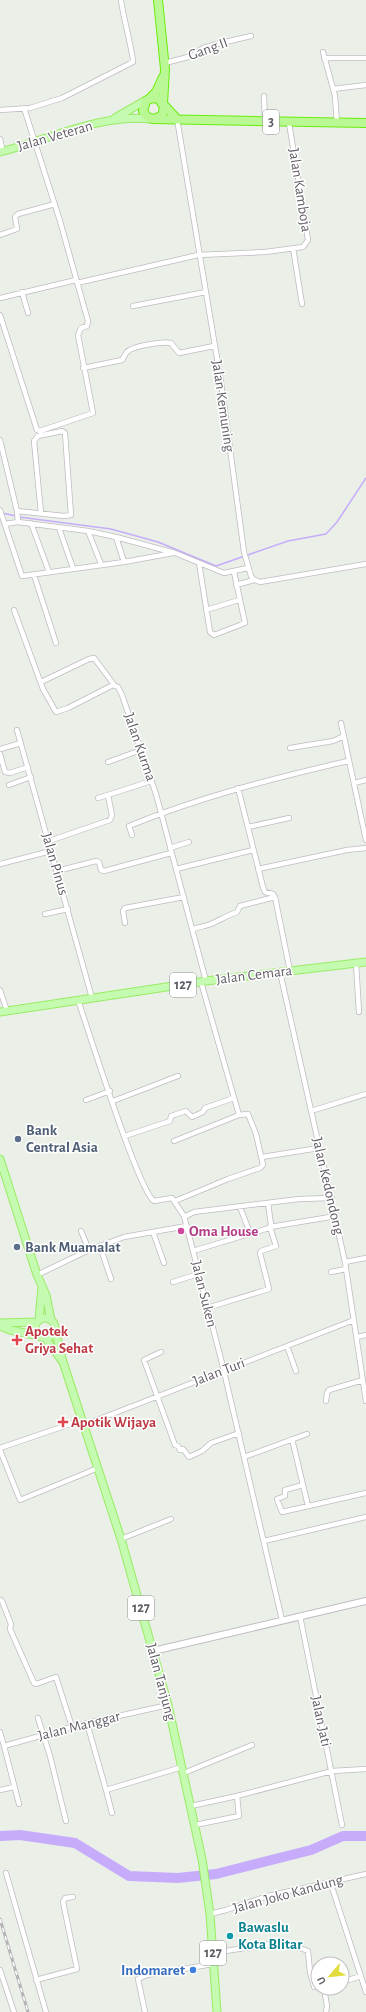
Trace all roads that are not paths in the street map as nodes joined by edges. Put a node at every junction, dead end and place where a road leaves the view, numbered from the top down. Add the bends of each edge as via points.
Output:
1 (121, 0) edge
2 (158, 0) edge
3 (251, 36) dead end
4 (323, 52) dead end
5 (324, 58) junction
6 (366, 58) edge
7 (165, 66) junction
8 (366, 85) edge
9 (333, 89) junction
10 (264, 96) dead end
11 (148, 99) junction
12 (163, 104) junction
13 (0, 110) edge
14 (25, 111) junction
15 (153, 119) junction
16 (177, 119) junction
17 (110, 121) junction
18 (265, 122) junction
19 (289, 123) junction
20 (337, 123) junction
21 (366, 123) edge
22 (0, 139) edge
23 (35, 142) junction
24 (2, 152) edge
25 (55, 204) junction
26 (0, 235) edge
27 (293, 248) junction
28 (198, 255) junction
29 (76, 281) junction
30 (22, 292) junction
31 (206, 292) junction
32 (0, 298) edge
33 (302, 304) dead end
34 (133, 306) dead end
35 (28, 313) dead end
36 (0, 315) edge
37 (214, 346) junction
38 (83, 368) junction
39 (0, 440) edge
40 (0, 510) edge
41 (40, 513) junction
42 (18, 516) junction
43 (31, 523) junction
44 (5, 524) junction
45 (59, 528) junction
46 (88, 530) junction
47 (116, 537) junction
48 (175, 553) junction
49 (124, 562) junction
50 (199, 563) junction
51 (101, 564) junction
52 (366, 564) edge
53 (73, 568) junction
54 (248, 568) junction
55 (49, 572) junction
56 (234, 572) junction
57 (34, 575) junction
58 (254, 580) junction
59 (236, 585) junction
60 (239, 600) junction
61 (14, 610) dead end
62 (206, 610) junction
63 (56, 643) dead end
64 (41, 682) junction
65 (115, 686) junction
66 (342, 723) dead end
67 (17, 730) dead end
68 (344, 736) junction
69 (21, 743) junction
70 (290, 748) dead end
71 (0, 749) edge
72 (141, 750) junction
73 (0, 754) edge
74 (348, 761) junction
75 (108, 762) dead end
76 (28, 767) junction
77 (31, 777) junction
78 (366, 780) edge
79 (151, 781) junction
80 (354, 783) junction
81 (10, 785) dead end
82 (238, 788) junction
83 (108, 795) junction
84 (98, 798) dead end
85 (161, 813) junction
86 (289, 818) dead end
87 (248, 828) junction
88 (132, 834) dead end
89 (366, 840) edge
90 (49, 841) junction
91 (189, 842) dead end
92 (366, 848) edge
93 (253, 850) junction
94 (51, 851) junction
95 (171, 851) junction
96 (0, 864) edge
97 (176, 869) junction
98 (258, 869) junction
99 (57, 871) junction
100 (184, 897) junction
101 (275, 897) junction
102 (68, 909) junction
103 (45, 914) dead end
104 (125, 922) dead end
105 (193, 928) junction
106 (366, 962) edge
107 (356, 963) junction
108 (290, 971) junction
109 (280, 972) junction
110 (203, 982) junction
111 (0, 990) edge
112 (92, 998) junction
113 (78, 1000) junction
114 (3, 1012) edge
115 (359, 1012) dead end
116 (178, 1076) dead end
117 (110, 1091) junction
118 (366, 1094) edge
119 (234, 1098) junction
120 (86, 1100) dead end
121 (113, 1101) junction
122 (311, 1111) junction
123 (239, 1115) junction
124 (125, 1136) junction
125 (174, 1141) dead end
126 (319, 1148) junction
127 (262, 1157) junction
128 (0, 1159) edge
129 (332, 1196) junction
130 (175, 1201) junction
131 (268, 1203) junction
132 (240, 1207) junction
133 (183, 1215) junction
134 (336, 1216) junction
135 (186, 1226) junction
136 (270, 1227) junction
137 (81, 1231) dead end
138 (153, 1232) junction
139 (250, 1233) junction
140 (100, 1246) junction
141 (89, 1250) junction
142 (193, 1251) junction
143 (366, 1258) edge
144 (345, 1262) junction
145 (164, 1263) dead end
146 (346, 1269) junction
147 (331, 1272) dead end
148 (198, 1274) junction
149 (37, 1275) junction
150 (111, 1279) dead end
151 (173, 1282) dead end
152 (42, 1287) junction
153 (207, 1308) junction
154 (51, 1320) junction
155 (354, 1320) junction
156 (38, 1321) junction
157 (0, 1325) edge
158 (55, 1328) junction
159 (366, 1335) edge
160 (42, 1337) junction
161 (357, 1337) junction
162 (287, 1346) junction
163 (161, 1352) dead end
164 (63, 1362) junction
165 (224, 1370) junction
166 (296, 1371) dead end
167 (363, 1380) junction
168 (157, 1396) junction
169 (326, 1401) dead end
170 (366, 1401) edge
171 (83, 1423) junction
172 (239, 1434) junction
173 (307, 1434) dead end
174 (292, 1439) junction
175 (0, 1449) edge
176 (244, 1457) junction
177 (98, 1468) junction
178 (303, 1485) junction
179 (366, 1493) edge
180 (308, 1506) junction
181 (366, 1516) edge
182 (171, 1519) dead end
183 (121, 1539) junction
184 (264, 1541) junction
185 (0, 1600) edge
186 (366, 1601) edge
187 (300, 1616) junction
188 (282, 1620) junction
189 (153, 1650) junction
190 (168, 1705) junction
191 (38, 1718) dead end
192 (87, 1723) junction
193 (72, 1727) junction
194 (0, 1732) edge
195 (44, 1735) junction
196 (252, 1745) dead end
197 (4, 1746) junction
198 (366, 1769) edge
199 (183, 1770) junction
200 (332, 1771) junction
201 (14, 1787) junction
202 (0, 1790) edge
203 (106, 1790) junction
204 (237, 1796) junction
205 (19, 1804) dead end
206 (191, 1806) junction
207 (112, 1813) dead end
208 (66, 1821) dead end
209 (195, 1825) junction
210 (342, 1825) dead end
211 (6, 1873) dead end
212 (366, 1874) edge
213 (330, 1881) junction
214 (74, 1897) dead end
215 (210, 1914) junction
216 (213, 1953) junction
217 (213, 1964) junction
218 (0, 1970) edge
219 (310, 1972) edge
220 (361, 1976) junction
221 (350, 1979) edge
222 (36, 1980) junction
223 (366, 1992) edge
224 (325, 1996) edge
225 (14, 2012) edge
226 (46, 2012) edge
227 (145, 2012) edge
228 (217, 2012) edge
229 (326, 2012) edge

1 - 14 street via 133,62 62,98
2 - 7 highway
3 - 7 street, Gang II via 203,48 192,56
4 - 5 street
5 - 6 street
5 - 9 street
7 - 11 highway via 158,88
7 - 12 highway
8 - 9 street
9 - 20 street
10 - 18 street
11 - 12 highway via 159,99
11 - 15 highway via 143,111 147,117
11 - 17 main road, Jalan Veteran
12 - 15 highway via 162,116
12 - 16 highway
13 - 14 street
14 - 23 street
15 - 16 highway, 3
15 - 17 main road, Jalan Veteran
16 - 18 highway, 3
16 - 28 street, Jalan Kemuning
17 - 23 main road, Jalan Veteran
18 - 19 highway, 3
19 - 20 highway, 3
19 - 27 street, Jalan Kamboja via 308,240 303,246
20 - 21 highway, 3
22 - 24 street
23 - 24 main road, Jalan Veteran
23 - 25 street
25 - 26 street via 18,214 15,217 17,229
25 - 29 street
27 - 28 street, Jalan Kamboja
27 - 33 street
28 - 29 street, Jalan Kamboja
28 - 31 street, Jalan Kemuning
29 - 30 street, Jalan Kamboja
29 - 38 street via 88,321 87,326 78,332
30 - 32 street, Jalan Kamboja
30 - 35 street
31 - 34 street
31 - 37 street, Jalan Kemuning
36 - 38 street via 38,431 93,413
37 - 38 street via 179,353 171,343 155,344 132,349 122,360
37 - 54 street, Jalan Kemuning
39 - 42 street
40 - 44 street
41 - 41 street via 64,516 72,513 65,433 62,431 38,436 34,441
41 - 42 street
42 - 43 street
42 - 44 street
43 - 45 street
43 - 55 street
44 - 57 street via 20,573 25,576
45 - 46 street
45 - 53 street
46 - 47 street
46 - 51 street
47 - 48 street
47 - 49 street
48 - 49 street
48 - 50 street
49 - 51 street
50 - 56 street via 224,573
50 - 62 street
51 - 53 street
52 - 58 street via 260,582
53 - 55 street
54 - 56 street
54 - 58 street, Jalan Kemuning
55 - 57 street
56 - 59 street
57 - 63 street
58 - 59 street
59 - 60 street
60 - 62 street
60 - 62 street via 244,624 214,636 210,632
61 - 64 street
64 - 65 street, Jalan Kurma via 94,658
64 - 65 street via 56,712 109,686
65 - 72 street, Jalan Kurma via 124,700
66 - 68 street
67 - 69 street, Jalan Pinus
68 - 70 street via 333,741
68 - 74 street
69 - 71 street
69 - 76 street, Jalan Pinus
72 - 75 street
72 - 79 street, Jalan Kurma
73 - 76 street via 6,772
74 - 80 street
74 - 82 street
76 - 77 street, Jalan Pinus
77 - 81 street
77 - 90 street, Jalan Pinus
78 - 80 street
79 - 83 street
79 - 85 street, Jalan Kurma
80 - 89 street
82 - 85 street
82 - 87 street
83 - 84 street
83 - 90 street via 112,815 110,820
85 - 88 street via 129,826
85 - 95 street, Jalan Kurma
86 - 87 street
87 - 93 street
90 - 94 street, Jalan Pinus
91 - 95 street
92 - 98 street
93 - 97 street
93 - 98 street
94 - 96 street
94 - 99 street, Jalan Pinus
95 - 97 street, Jalan Kurma
95 - 99 street via 104,871 96,861
97 - 100 street, Jalan Kurma
98 - 101 street via 264,890
99 - 102 street, Jalan Pinus
100 - 104 street via 125,908
100 - 105 street, Jalan Kurma
101 - 105 street via 240,906 237,912 228,917
101 - 108 street
102 - 103 street
102 - 112 street, Jalan Pinus
105 - 110 street, Jalan Kurma
106 - 107 main road, Jalan Cemara / 127
107 - 108 main road, Jalan Cemara / 127
107 - 115 street
108 - 109 main road, Jalan Cemara / 127
109 - 110 main road, Jalan Cemara / 127
109 - 122 street, Jalan Kedondong
110 - 112 main road, Jalan Cemara / 127
110 - 119 street, Jalan Kurma
111 - 114 street
112 - 113 main road, Jalan Cemara / 127
113 - 114 main road, Jalan Cemara / 127
113 - 117 street
116 - 121 street
117 - 120 street
117 - 121 street
118 - 122 street
119 - 123 street, Jalan Kurma
119 - 124 street via 205,1108 202,1113 192,1117 184,1111 171,1116 170,1121
121 - 124 street
122 - 126 street, Jalan Kedondong
123 - 125 street
123 - 127 street via 247,1114 250,1117
124 - 130 street via 150,1198 158,1201 170,1198
126 - 127 street
126 - 129 street, Jalan Kedondong
127 - 130 street via 263,1165 260,1168
128 - 149 main road, 127
129 - 131 street
129 - 134 street, Jalan Kedondong
130 - 133 street, Jalan Suken
131 - 132 street
131 - 136 street
132 - 133 street
132 - 139 street
133 - 135 street, Jalan Suken
134 - 136 street
134 - 144 street, Jalan Kedondong
135 - 138 street
135 - 142 street, Jalan Suken
136 - 139 street
136 - 153 street via 276,1246 260,1253 269,1289
137 - 141 street
138 - 140 street via 124,1237
138 - 145 street
139 - 142 street
140 - 141 street
140 - 150 street
141 - 149 street
142 - 148 street, Jalan Suken
143 - 144 street
144 - 146 street, Jalan Kedondong
146 - 147 street
146 - 155 street, Jalan Kedondong
148 - 151 street
148 - 153 street, Jalan Suken
149 - 152 main road, 127
152 - 154 main road, 127
152 - 156 main road, 127
153 - 165 street, Jalan Suken
154 - 156 main road via 45,1318
154 - 158 main road, 127
155 - 161 street, Jalan Kedondong
155 - 162 street, Jalan Turi
156 - 157 main road
156 - 160 main road, 127 via 35,1328
157 - 160 main road via 10,1330
158 - 160 main road via 53,1334
158 - 164 main road, Jalan Tanjung / 127
159 - 161 street
160 - 164 main road, Jalan Tanjung / 127
161 - 167 street, Jalan Kedondong
162 - 165 street, Jalan Turi
162 - 166 street
163 - 168 street via 144,1360
164 - 171 main road, Jalan Tanjung / 127
165 - 168 street, Jalan Turi
165 - 172 street, Jalan Suken
167 - 169 street via 329,1390
167 - 170 street, Jalan Kedondong
168 - 171 street, Jalan Turi
168 - 172 street via 175,1445 180,1450 183,1449 188,1456 202,1451 211,1443
171 - 175 street, Jalan Turi
171 - 177 main road, Jalan Tanjung / 127
172 - 176 street, Jalan Suken
173 - 174 street
174 - 176 street
174 - 178 street
175 - 177 street via 20,1500
176 - 184 street, Jalan Suken
177 - 183 main road, Jalan Tanjung / 127
178 - 180 street
178 - 180 street via 285,1490 285,1496 276,1500 282,1512
179 - 180 street
181 - 184 street
182 - 183 street
183 - 189 main road, Jalan Tanjung / 127
184 - 188 street, Jalan Suken
185 - 193 street via 12,1624 10,1630 34,1683 56,1677
186 - 187 main road
187 - 188 main road
187 - 200 street, Jalan Jati
188 - 189 main road
189 - 190 main road, Jalan Tanjung / 127
190 - 192 street, Jalan Manggar
190 - 199 main road, Jalan Tanjung / 127
191 - 195 street
192 - 193 street, Jalan Manggar
192 - 203 street
193 - 195 street, Jalan Manggar
194 - 197 street
195 - 197 street, Jalan Manggar
195 - 208 street
196 - 199 street
197 - 201 street
198 - 200 street
199 - 203 street
199 - 206 main road, Jalan Tanjung / 127
200 - 204 street
200 - 210 street, Jalan Jati
201 - 202 street
201 - 205 street
203 - 207 street
204 - 206 street
204 - 209 street via 239,1816
206 - 209 main road, Jalan Tanjung / 127
209 - 215 main road, Jalan Tanjung / 127
211 - 222 street
212 - 213 street, Jalan Joko Kandung
213 - 215 street, Jalan Joko Kandung
213 - 220 street
214 - 222 street via 64,1898 63,1902 77,1969
215 - 216 main road, Jalan Tanjung / 127
216 - 217 main road, Jalan Tanjung / 127
216 - 219 street via 273,1942 290,1942 308,1951
217 - 227 street via 138,1979
217 - 228 main road, Jalan Tanjung / 127
218 - 225 street
220 - 221 street
220 - 223 street
222 - 226 street
224 - 229 street

